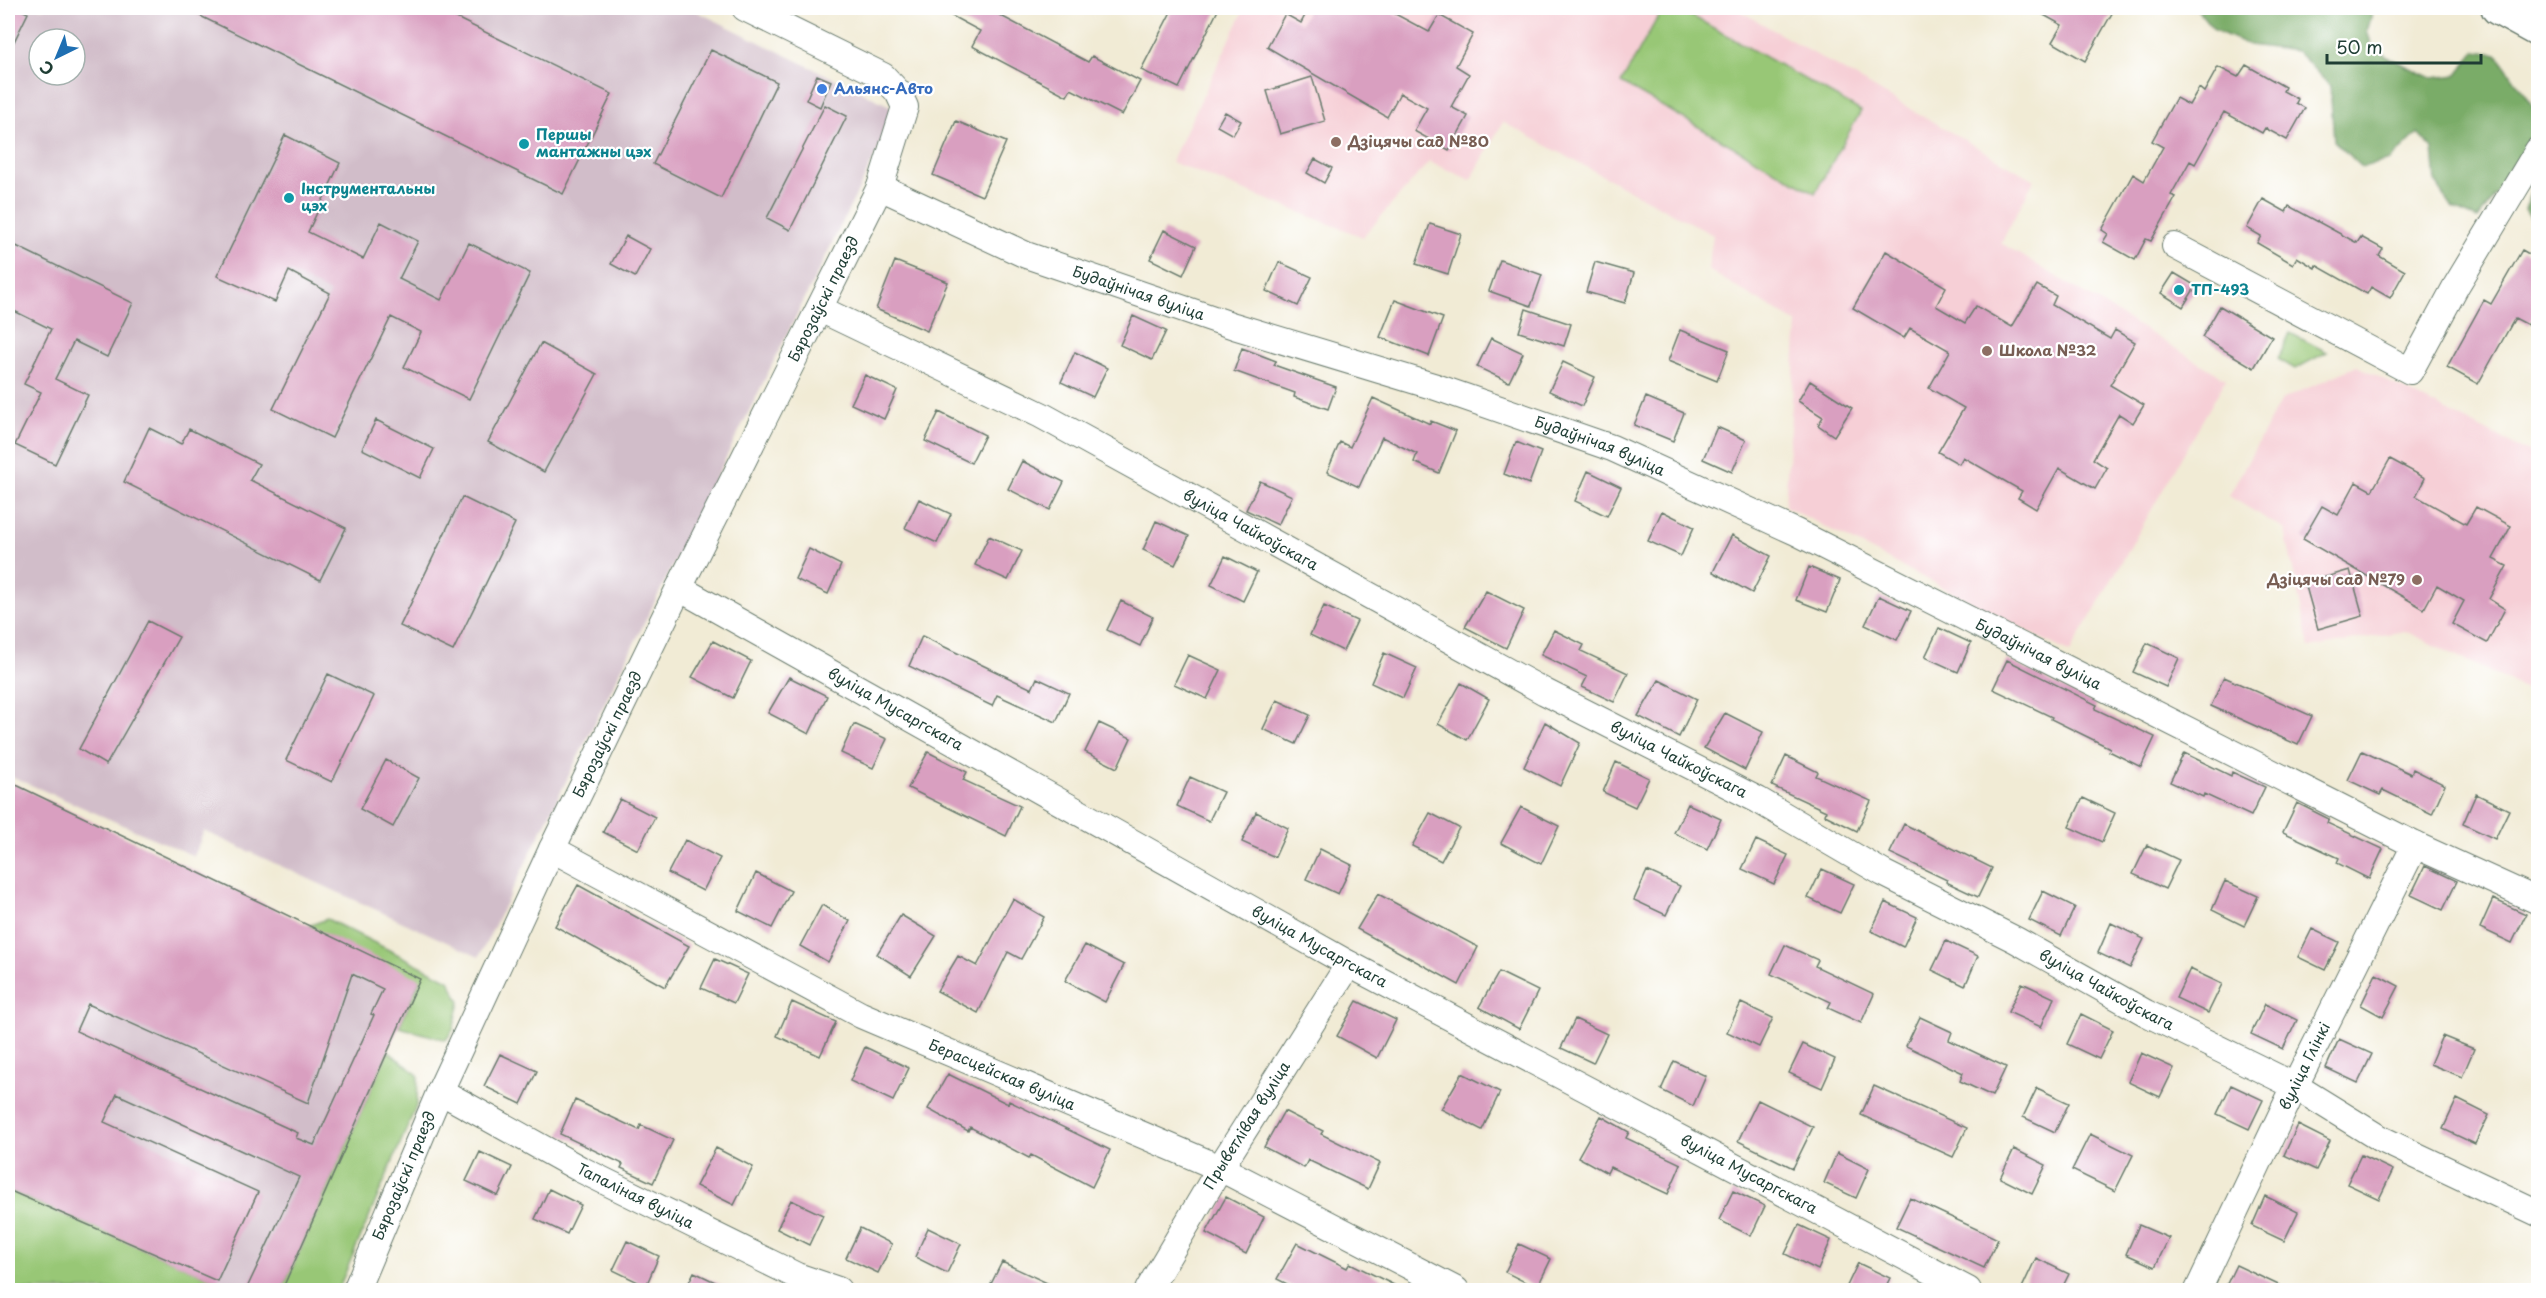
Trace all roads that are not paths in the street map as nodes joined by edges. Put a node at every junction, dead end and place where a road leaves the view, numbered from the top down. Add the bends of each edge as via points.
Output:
1 (745, 8) edge
2 (2498, 8) edge
3 (2538, 30) edge
4 (2538, 150) edge
5 (880, 187) junction
6 (2175, 246) dead end
7 (820, 309) junction
8 (679, 588) junction
9 (2415, 845) junction
10 (552, 849) junction
11 (2538, 901) edge
12 (1348, 963) junction
13 (2295, 1086) junction
14 (440, 1090) junction
15 (1220, 1168) junction
16 (2538, 1213) edge
17 (356, 1290) edge
18 (838, 1290) edge
19 (1148, 1290) edge
20 (1456, 1290) edge
21 (1968, 1290) edge
22 (2198, 1290) edge

1 - 5 street via 883,76 898,92 905,107
2 - 3 main road
4 - 6 street via 2410,371
5 - 7 street, Бярозаўскі праезд
5 - 9 street, Будаўнічая вуліца via 1026,255 1612,448 1796,532
7 - 8 street, Бярозаўскі праезд
7 - 13 street, вуліца Чайкоўскага via 1041,415 1545,692 1758,800 1883,873 2016,940 2146,1013
8 - 10 street, Бярозаўскі праезд
8 - 12 street, вуліца Мусаргскага
9 - 11 street, Будаўнічая вуліца
9 - 13 street, вуліца Глінкі
10 - 14 street, Бярозаўскі праезд
10 - 15 street, Берасцейская вуліца via 861,1015
12 - 15 street, Прыветлівая вуліца
12 - 21 street, вуліца Мусаргскага
13 - 16 street, вуліца Чайкоўскага via 2379,1138
13 - 22 street, вуліца Глінкі
14 - 17 street, Бярозаўскі праезд
14 - 18 street, Тапаліная вуліца via 580,1169 797,1276
15 - 19 street, Прыветлівая вуліца
15 - 20 street, Берасцейская вуліца

